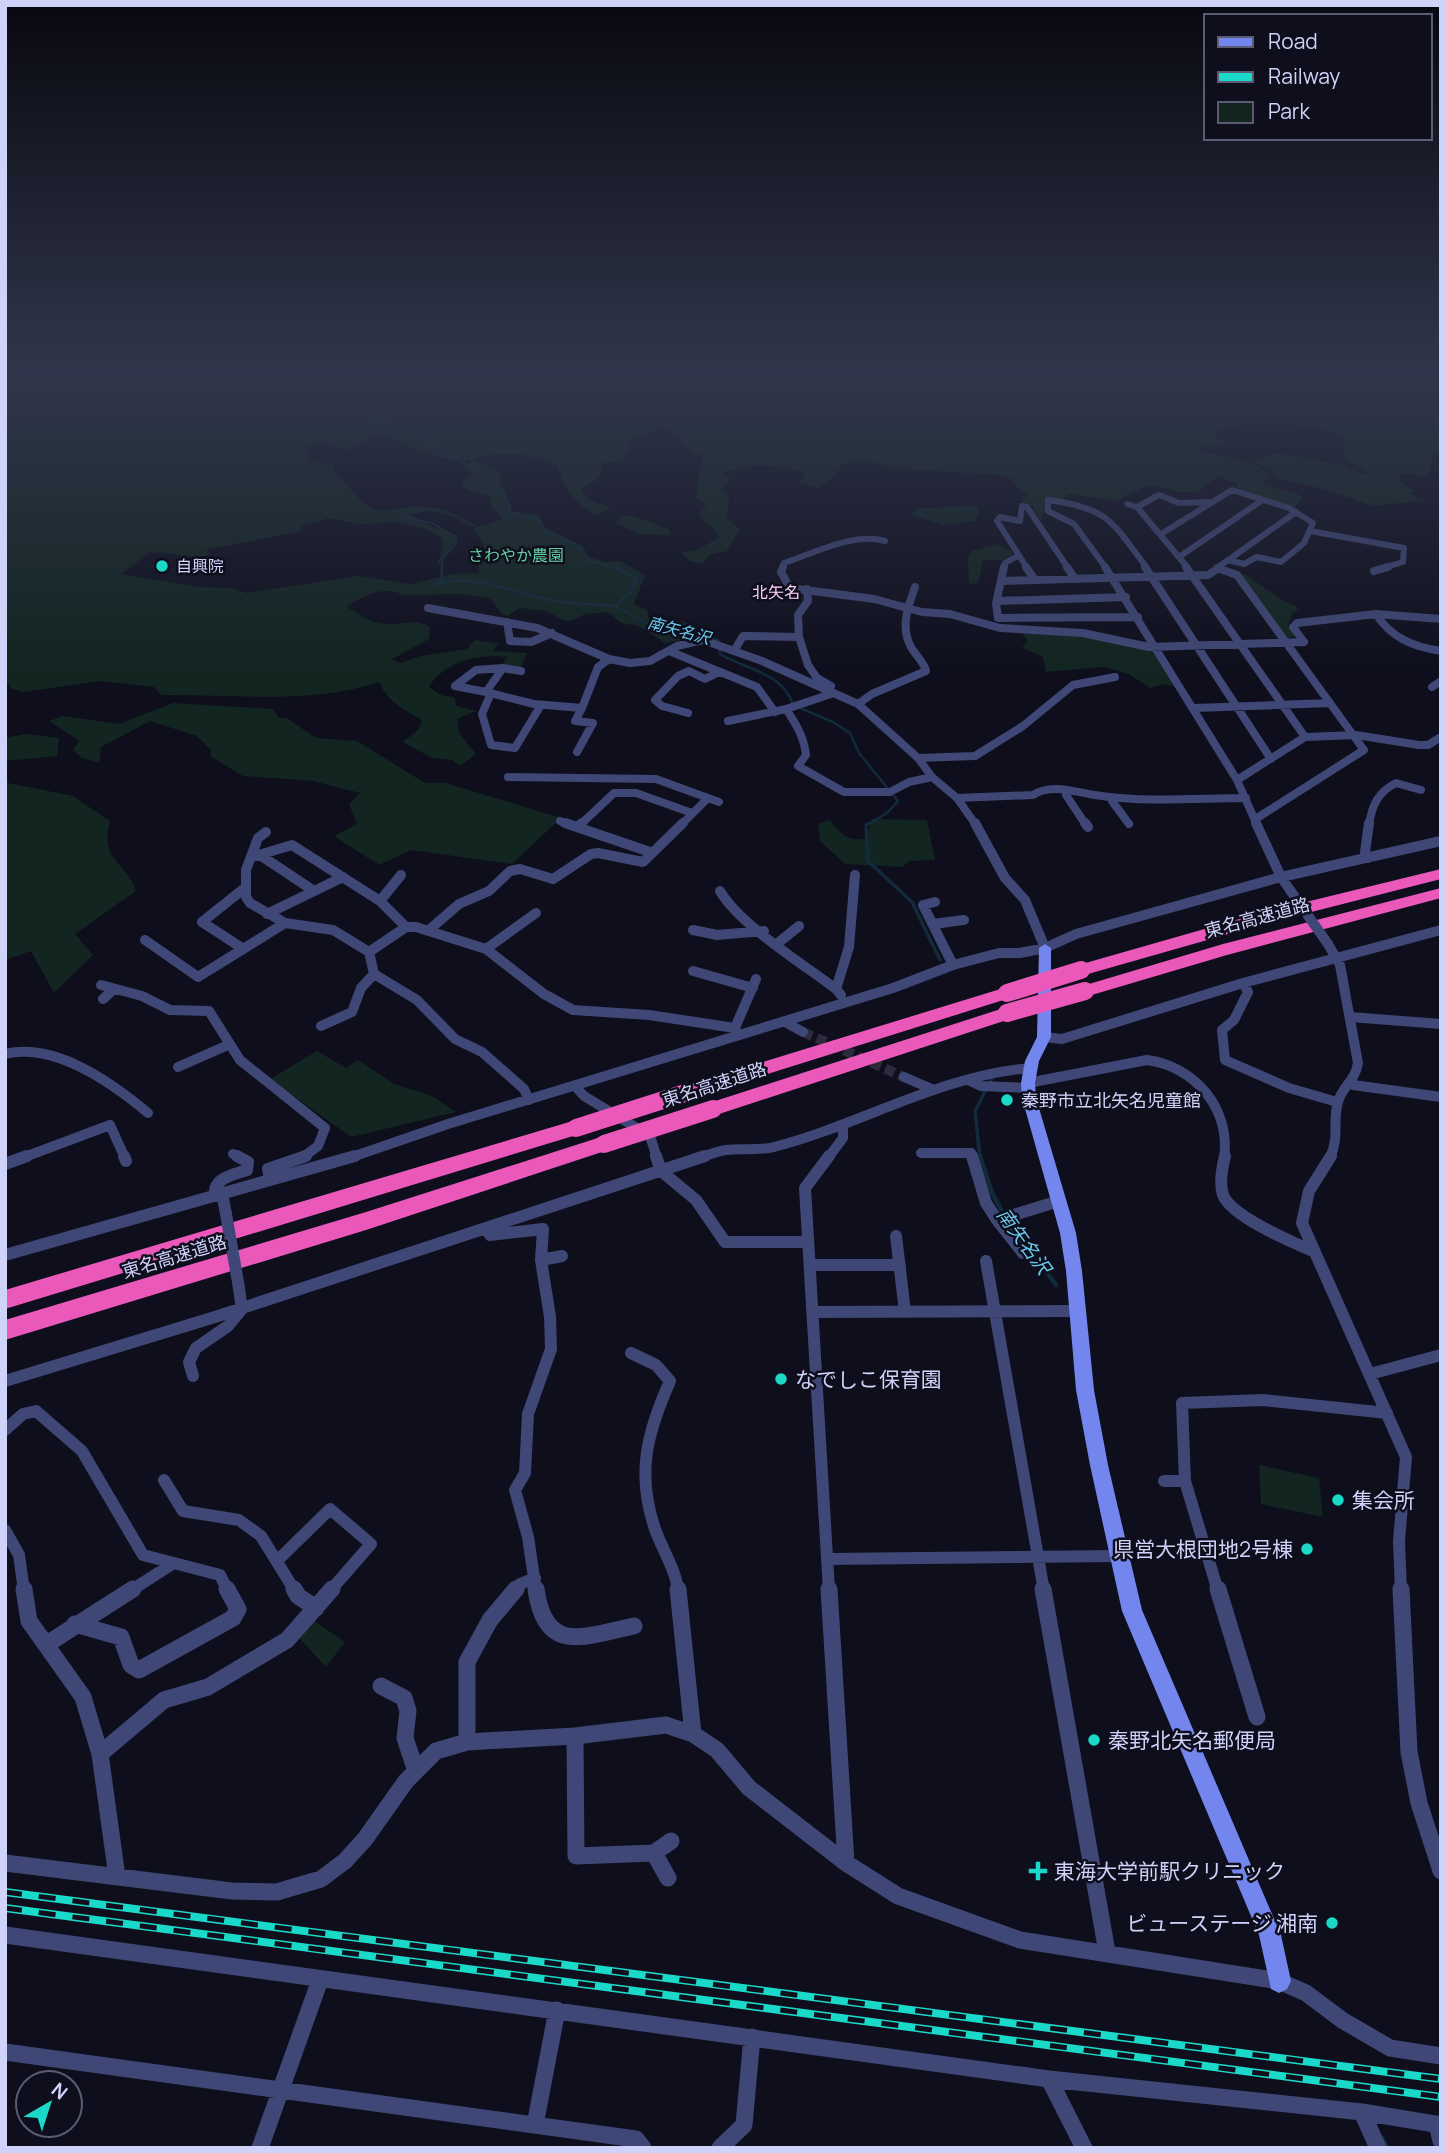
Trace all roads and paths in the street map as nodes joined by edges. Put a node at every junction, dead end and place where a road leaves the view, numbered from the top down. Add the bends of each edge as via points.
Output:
1 (1261, 501) junction
2 (1211, 503) junction
3 (1127, 504) dead end
4 (1137, 507) junction
5 (1296, 512) junction
6 (1310, 531) junction
7 (1161, 534) junction
8 (1353, 539) junction
9 (885, 541) dead end
10 (1350, 548) dead end
11 (1019, 555) junction
12 (1179, 556) junction
13 (1228, 560) junction
14 (1217, 568) junction
15 (1375, 568) dead end
16 (1233, 573) junction
17 (1208, 575) junction
18 (1195, 576) junction
19 (1153, 577) junction
20 (1113, 578) junction
21 (1075, 579) junction
22 (1035, 580) junction
23 (1001, 581) junction
24 (807, 589) junction
25 (922, 594) dead end
26 (1126, 597) junction
27 (996, 601) junction
28 (428, 608) dead end
29 (907, 608) junction
30 (1376, 614) junction
31 (1138, 617) junction
32 (1441, 619) edge
33 (507, 622) junction
34 (552, 633) junction
35 (799, 637) junction
36 (1285, 642) junction
37 (1241, 643) junction
38 (1197, 645) junction
39 (1156, 646) junction
40 (734, 650) junction
41 (668, 651) junction
42 (1441, 651) edge
43 (609, 659) junction
44 (503, 668) junction
45 (521, 671) dead end
46 (719, 672) junction
47 (1115, 677) dead end
48 (1441, 681) edge
49 (1432, 687) dead end
50 (488, 692) junction
51 (834, 693) junction
52 (1330, 703) junction
53 (858, 704) junction
54 (541, 705) junction
55 (1283, 705) junction
56 (1237, 706) junction
57 (582, 708) junction
58 (1194, 708) junction
59 (786, 709) junction
60 (775, 712) junction
61 (688, 713) dead end
62 (728, 721) dead end
63 (1356, 735) junction
64 (1306, 737) junction
65 (1441, 737) edge
66 (582, 749) dead end
67 (918, 758) junction
68 (1271, 759) junction
69 (508, 777) dead end
70 (932, 777) junction
71 (1237, 780) junction
72 (1421, 790) dead end
73 (1069, 791) junction
74 (708, 797) junction
75 (957, 798) junction
76 (1114, 798) junction
77 (1246, 798) junction
78 (719, 802) dead end
79 (692, 813) junction
80 (1257, 818) junction
81 (1130, 819) dead end
82 (560, 821) dead end
83 (1082, 823) dead end
84 (578, 826) junction
85 (266, 832) dead end
86 (1441, 841) edge
87 (650, 852) junction
88 (256, 856) junction
89 (1368, 858) junction
90 (1441, 874) edge
91 (401, 875) dead end
92 (855, 875) dead end
93 (343, 877) junction
94 (1281, 877) junction
95 (246, 887) junction
96 (314, 891) junction
97 (720, 891) dead end
98 (1441, 894) edge
99 (380, 901) junction
100 (935, 902) dead end
101 (536, 913) dead end
102 (267, 914) junction
103 (515, 916) dead end
104 (964, 920) dead end
105 (526, 921) junction
106 (285, 923) junction
107 (933, 924) junction
108 (799, 926) dead end
109 (407, 927) junction
110 (429, 930) junction
111 (694, 930) dead end
112 (1441, 930) edge
113 (764, 931) junction
114 (145, 940) dead end
115 (778, 943) junction
116 (242, 948) junction
117 (1045, 948) junction
118 (486, 949) junction
119 (369, 952) junction
120 (1337, 956) junction
121 (953, 965) junction
122 (693, 971) dead end
123 (374, 974) junction
124 (1243, 983) junction
125 (101, 985) dead end
126 (114, 989) junction
127 (836, 989) junction
128 (103, 999) dead end
129 (847, 1002) junction
130 (1350, 1017) junction
131 (785, 1022) junction
132 (1441, 1024) edge
133 (321, 1026) dead end
134 (803, 1032) tunnel mouth
135 (737, 1033) junction
136 (1044, 1037) junction
137 (228, 1045) junction
138 (5, 1054) edge
139 (178, 1067) dead end
140 (904, 1077) tunnel mouth
141 (968, 1080) junction
142 (1029, 1080) junction
143 (1353, 1085) junction
144 (575, 1086) junction
145 (934, 1090) junction
146 (1441, 1097) edge
147 (529, 1100) junction
148 (1338, 1102) junction
149 (148, 1113) dead end
150 (843, 1125) junction
151 (929, 1149) dead end
152 (233, 1154) dead end
153 (126, 1161) dead end
154 (5, 1164) edge
155 (661, 1171) junction
156 (270, 1180) junction
157 (219, 1194) junction
158 (1059, 1202) junction
159 (1002, 1218) junction
160 (486, 1228) junction
161 (896, 1236) dead end
162 (808, 1242) junction
163 (1313, 1251) junction
164 (1023, 1253) dead end
165 (5, 1255) edge
166 (562, 1256) dead end
167 (541, 1260) junction
168 (986, 1261) dead end
169 (810, 1265) junction
170 (900, 1265) junction
171 (5, 1300) edge
172 (242, 1309) junction
173 (1077, 1311) junction
174 (814, 1312) junction
175 (905, 1312) junction
176 (996, 1312) junction
177 (5, 1330) edge
178 (631, 1353) dead end
179 (1441, 1355) edge
180 (1370, 1374) junction
181 (193, 1376) dead end
182 (5, 1381) edge
183 (1387, 1413) junction
184 (5, 1430) edge
185 (164, 1480) dead end
186 (1164, 1481) dead end
187 (1185, 1481) junction
188 (5, 1530) edge
189 (1119, 1556) junction
190 (1039, 1558) junction
191 (827, 1559) junction
192 (278, 1561) junction
193 (174, 1563) junction
194 (536, 1578) junction
195 (316, 1608) junction
196 (75, 1625) junction
197 (634, 1626) dead end
198 (47, 1644) junction
199 (381, 1686) dead end
200 (1257, 1717) dead end
201 (693, 1734) junction
202 (575, 1736) junction
203 (467, 1742) junction
204 (100, 1754) junction
205 (416, 1771) junction
206 (671, 1840) dead end
207 (654, 1853) junction
208 (5, 1863) edge
209 (846, 1863) junction
210 (1441, 1871) edge
211 (117, 1877) junction
212 (668, 1878) dead end
213 (5, 1935) edge
214 (1107, 1952) junction
215 (320, 1980) junction
216 (1279, 1981) junction
217 (557, 2010) junction
218 (752, 2037) junction
219 (5, 2052) edge
220 (1438, 2052) edge
221 (1049, 2080) junction
222 (279, 2090) junction
223 (1362, 2112) junction
224 (535, 2124) junction
225 (1440, 2130) edge
226 (260, 2148) edge
227 (643, 2148) edge
228 (720, 2148) edge
229 (1084, 2148) edge
230 (1378, 2148) edge

1 - 2 street via 1232,490
1 - 5 street
1 - 12 street
2 - 4 street via 1179,503 1159,495
2 - 7 street
3 - 4 street
4 - 7 street
5 - 6 street via 1313,523
5 - 13 street
6 - 8 street
6 - 13 street via 1304,543 1281,562 1257,557 1244,564
7 - 12 street
8 - 10 street
8 - 15 street via 1404,548 1403,562
9 - 24 street via 870,537 784,564 781,569 787,585
11 - 21 street via 997,521 1000,517 1020,521 1021,506 1027,507
11 - 22 street
11 - 23 street via 1005,563
12 - 18 street
13 - 14 street
14 - 16 street
14 - 17 street
16 - 17 street
16 - 36 street
17 - 18 street
18 - 19 street
18 - 37 street
19 - 20 street
19 - 20 street via 1103,514 1080,504 1048,500 1048,511 1074,524
19 - 38 street
20 - 21 street
20 - 26 street
21 - 22 street
22 - 23 street
23 - 27 street
24 - 29 street
24 - 35 street via 808,601 798,615
25 - 29 street via 914,590
26 - 27 street
26 - 31 street
27 - 31 street via 998,618
28 - 33 street
29 - 39 street via 1000,628 1067,631
29 - 53 street via 905,639 926,671
30 - 32 street
30 - 36 street via 1297,623 1293,627 1304,642
30 - 42 street via 1404,642
31 - 39 street
33 - 34 street
33 - 34 street via 514,642 534,643
34 - 43 street
35 - 40 street via 743,636
35 - 51 street via 808,665 817,678 836,689
36 - 37 street
36 - 52 street
37 - 38 street
37 - 55 street
38 - 39 street
38 - 56 street
39 - 58 street
40 - 41 street via 693,641
40 - 51 street
41 - 43 street via 650,662
41 - 46 street
43 - 57 street via 598,667
44 - 45 street
44 - 50 street
44 - 50 street via 467,672 454,686
46 - 60 street via 757,687
46 - 61 street via 705,679 689,671 655,700 675,713
47 - 67 street via 1073,685 1023,726 975,756
48 - 49 street
50 - 54 street
50 - 54 street via 482,714 491,745 515,748
51 - 53 street
51 - 59 street
52 - 55 street
52 - 63 street
53 - 67 street
54 - 57 street
55 - 56 street
55 - 64 street
56 - 58 street
56 - 68 street
57 - 66 street via 575,720 593,723 595,728
58 - 71 street
59 - 60 street
59 - 70 street via 806,750 798,766 844,792 890,792
60 - 62 street
63 - 64 street
63 - 65 street via 1419,745
63 - 80 street via 1364,750
64 - 68 street
67 - 70 street
68 - 71 street
69 - 74 street via 656,779
70 - 75 street
71 - 77 street
72 - 89 street via 1397,780 1381,791 1372,803
73 - 75 street via 1042,789 1033,795
73 - 76 street
73 - 83 street via 1066,794
74 - 78 street
74 - 79 street
75 - 117 street via 1005,878 1025,900
76 - 77 street
76 - 81 street via 1112,802
77 - 80 street
79 - 84 street via 636,793 614,793
79 - 87 street
80 - 94 street
82 - 84 street
84 - 87 street
85 - 88 street via 258,838
86 - 89 street
87 - 110 street via 643,862 592,854 553,879 520,869 510,871 489,891 459,904
88 - 93 street via 292,845
88 - 95 street via 246,870
88 - 96 street
89 - 94 street
90 - 171 highway, 東名高速道路, bridge via 1245,923 1081,971
91 - 99 street
92 - 127 street via 852,947
93 - 96 street
93 - 99 street
94 - 117 street via 1088,930
94 - 120 street, bridge
95 - 102 street via 250,903
95 - 116 street via 202,922
96 - 102 street
97 - 113 street
98 - 177 highway, 東名高速道路, bridge via 1223,950 1007,1013 341,1229
99 - 109 street
100 - 107 street via 923,905
101 - 105 street
102 - 106 street
103 - 105 street
104 - 107 street
105 - 118 street
106 - 116 street
106 - 119 street via 332,930
107 - 121 street
108 - 115 street
109 - 110 street
109 - 119 street
110 - 118 street
111 - 113 street via 717,935
112 - 120 street
113 - 115 street
114 - 116 street via 198,977
115 - 127 street
117 - 121 street
117 - 136 street
118 - 135 street via 544,994 573,1010 649,1015
119 - 123 street
120 - 124 street
120 - 130 street
121 - 129 street
122 - 135 street via 754,983
123 - 133 street via 361,988 352,1012
123 - 147 street via 417,1000 455,1039 482,1052 524,1089
124 - 136 street via 1062,1039
124 - 148 street via 1248,992 1234,1020 1222,1030 1225,1060 1289,1088
125 - 126 street
126 - 128 street
126 - 137 street via 170,1010 209,1011
127 - 129 street
129 - 131 street
130 - 132 street
130 - 143 street via 1359,1063
131 - 134 street
131 - 135 street
135 - 144 street
136 - 142 street
137 - 139 street
137 - 156 street via 240,1060 325,1128 323,1143 311,1154 268,1170
138 - 149 street via 15,1049 37,1051 98,1076 130,1095
140 - 145 street
141 - 142 street via 981,1086
141 - 142 street via 1004,1070
141 - 145 street
142 - 158 street
142 - 163 street via 1147,1060 1184,1071 1212,1099 1219,1113 1225,1198 1251,1218
143 - 146 street
143 - 148 street
144 - 147 street
144 - 155 street via 650,1136
145 - 150 street
147 - 156 street
148 - 163 street via 1340,1131 1334,1150 1301,1208
150 - 155 street via 771,1148 723,1150
150 - 162 street via 843,1138 805,1188
151 - 159 street via 971,1153 986,1203
152 - 157 street via 248,1162 247,1170 217,1182 214,1187
153 - 154 street via 110,1125
155 - 160 street
155 - 162 street via 695,1200 725,1242
156 - 157 street
157 - 165 street
157 - 172 street, bridge
158 - 159 street
158 - 173 street via 1068,1233
159 - 164 street
160 - 167 street via 491,1235 543,1229
160 - 172 street
161 - 170 street
162 - 169 street
163 - 180 street
166 - 167 street
167 - 194 street via 551,1349 528,1415 525,1473 514,1490
168 - 176 street
169 - 170 street
169 - 174 street
170 - 175 street
172 - 181 street via 228,1326 196,1348 189,1362
172 - 182 street
173 - 176 street
173 - 189 street via 1085,1390
174 - 175 street
174 - 191 street
175 - 176 street
176 - 190 street
178 - 201 street via 656,1365 670,1381 646,1447 647,1499 678,1587
179 - 180 street
180 - 183 street
183 - 187 street via 1263,1400 1183,1398
183 - 210 street via 1406,1457 1399,1541 1409,1752 1419,1804
184 - 193 street via 23,1414 36,1411 82,1451 143,1555
185 - 192 street via 183,1511 239,1520 261,1536
186 - 187 street
187 - 200 street
188 - 198 street via 19,1555 29,1620
189 - 190 street
189 - 216 street via 1132,1611 1270,1935
190 - 191 street
190 - 214 street
191 - 209 street
192 - 195 street via 298,1596
192 - 195 street via 330,1509 371,1544
193 - 196 street
193 - 196 street via 219,1575 238,1609 233,1618 139,1670 131,1665 121,1637
194 - 197 street via 546,1625 557,1633 577,1638
194 - 203 street via 520,1584 490,1620 467,1662
195 - 204 street via 287,1640 208,1688 164,1700
196 - 198 street
198 - 204 street via 83,1697
199 - 205 street via 404,1698 408,1711 405,1738
201 - 202 street via 666,1725
201 - 209 street via 717,1749 749,1788
202 - 203 street
202 - 207 street via 576,1856
203 - 205 street via 436,1751
204 - 211 street
205 - 211 street via 365,1839 321,1879 277,1892
206 - 207 street
207 - 212 street
208 - 211 street
209 - 214 street via 898,1896 973,1925 1020,1940
213 - 215 street
214 - 216 street
215 - 217 street
215 - 222 street
216 - 220 street via 1306,1993 1390,2048
217 - 218 street
217 - 224 street
218 - 221 street
218 - 228 street via 744,2125
219 - 222 street
221 - 223 street
221 - 229 street
222 - 224 street
222 - 226 street
223 - 225 street
223 - 230 street
224 - 227 street via 636,2139

